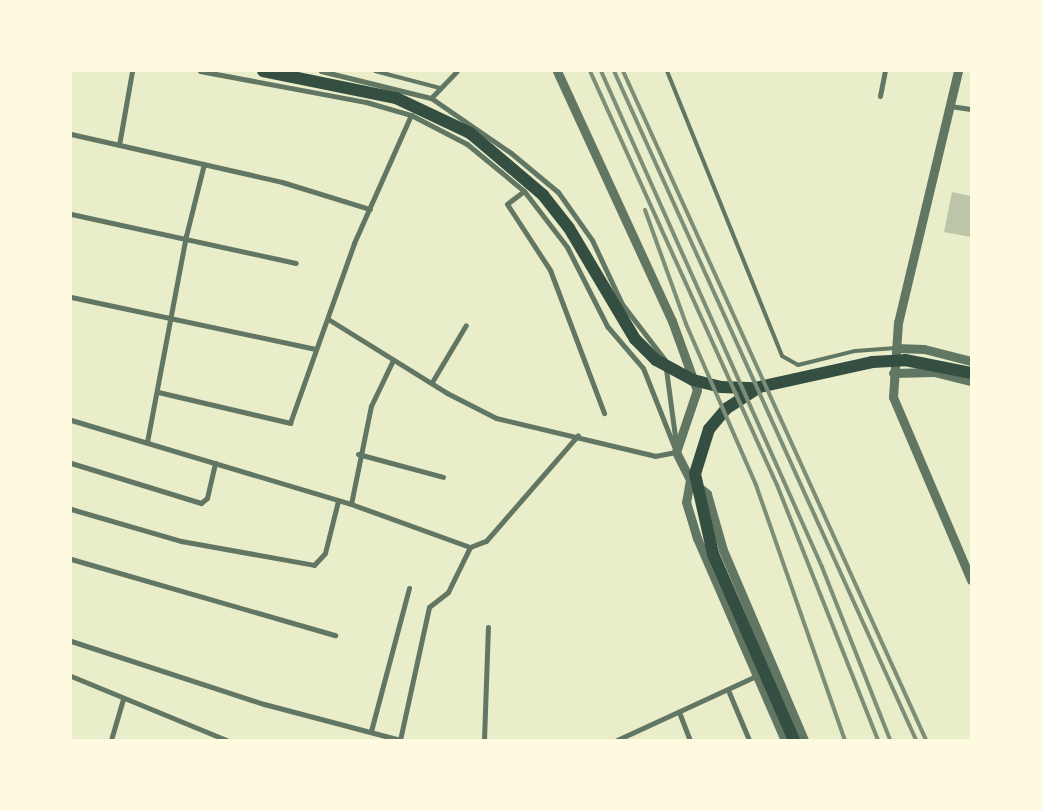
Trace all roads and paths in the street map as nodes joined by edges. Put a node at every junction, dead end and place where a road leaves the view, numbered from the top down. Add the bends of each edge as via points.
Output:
1 (132, 71) edge
2 (200, 71) edge
3 (263, 71) edge
4 (321, 71) edge
5 (375, 71) edge
6 (457, 71) edge
7 (557, 71) edge
8 (667, 71) edge
9 (885, 71) edge
10 (958, 71) edge
11 (440, 88) junction
12 (880, 96) dead end
13 (430, 98) junction
14 (950, 106) junction
15 (971, 109) edge
16 (411, 115) junction
17 (71, 134) edge
18 (119, 145) junction
19 (204, 164) junction
20 (524, 191) junction
21 (370, 209) junction
22 (71, 214) edge
23 (186, 236) junction
24 (296, 263) dead end
25 (71, 297) edge
26 (171, 315) junction
27 (328, 319) junction
28 (466, 325) dead end
29 (896, 348) junction
30 (316, 349) junction
31 (393, 360) junction
32 (971, 362) edge
33 (893, 373) junction
34 (971, 373) edge
35 (971, 381) edge
36 (432, 382) junction
37 (767, 385) junction
38 (158, 392) junction
39 (604, 412) dead end
40 (71, 420) edge
41 (578, 435) junction
42 (147, 442) junction
43 (676, 452) junction
44 (358, 454) junction
45 (71, 463) edge
46 (215, 464) junction
47 (443, 477) dead end
48 (690, 480) junction
49 (338, 501) junction
50 (351, 504) junction
51 (71, 509) edge
52 (470, 547) junction
53 (71, 559) edge
54 (971, 580) edge
55 (408, 588) dead end
56 (488, 627) dead end
57 (335, 635) dead end
58 (71, 641) edge
59 (71, 676) edge
60 (756, 676) junction
61 (728, 690) junction
62 (123, 699) junction
63 (679, 712) junction
64 (371, 731) junction
65 (629, 737) edge
66 (111, 740) edge
67 (226, 740) edge
68 (400, 740) edge
69 (484, 740) edge
70 (617, 740) edge
71 (690, 740) edge
72 (749, 740) edge
73 (785, 740) edge
74 (794, 740) edge
75 (804, 740) edge

1 - 18 street
2 - 16 street
3 - 37 highway via 372,92 436,114 470,133 543,195 569,228 626,327 656,360 707,385 735,388
4 - 13 street
5 - 11 lane
6 - 11 street
7 - 43 street via 672,321 697,390
8 - 29 lane via 782,356 798,365 855,351
9 - 12 street
10 - 14 street
11 - 13 street
13 - 43 street via 511,153 558,192 592,240 622,304 664,360
14 - 15 street
14 - 29 street
16 - 20 street via 467,144
16 - 21 street
17 - 18 street
18 - 19 street
19 - 21 street
19 - 23 street
20 - 39 street via 507,204 550,270
20 - 43 street via 567,247 607,326 643,368
21 - 27 street
22 - 23 street
23 - 24 street
23 - 26 street
25 - 26 street
26 - 30 street
26 - 38 street
27 - 30 street
27 - 31 street
28 - 36 street
29 - 32 street via 924,349
29 - 33 street
30 - 38 street via 290,424
31 - 36 street
31 - 44 street via 371,406
33 - 35 street via 934,372
33 - 54 street via 893,397
34 - 37 highway via 924,361 887,360
36 - 41 street via 496,418
37 - 74 highway via 736,400 716,418 703,440 695,474 713,554
38 - 42 street
40 - 42 street
41 - 43 street via 655,456
41 - 52 street via 486,541
42 - 46 street
43 - 48 street
44 - 47 street
44 - 50 street
45 - 46 street via 201,503 207,498
46 - 49 street
48 - 60 street via 686,502 697,538
48 - 75 street via 708,494 730,567
49 - 50 street
49 - 51 street via 325,553 314,565 181,541
50 - 52 street
52 - 68 street via 448,592 429,607
53 - 57 street
55 - 64 street
56 - 69 street
58 - 64 street via 264,704
59 - 62 street
60 - 61 street
60 - 73 street
61 - 63 street
61 - 72 street
62 - 66 street
62 - 67 street
63 - 65 street
63 - 71 street
64 - 68 street
65 - 70 street

